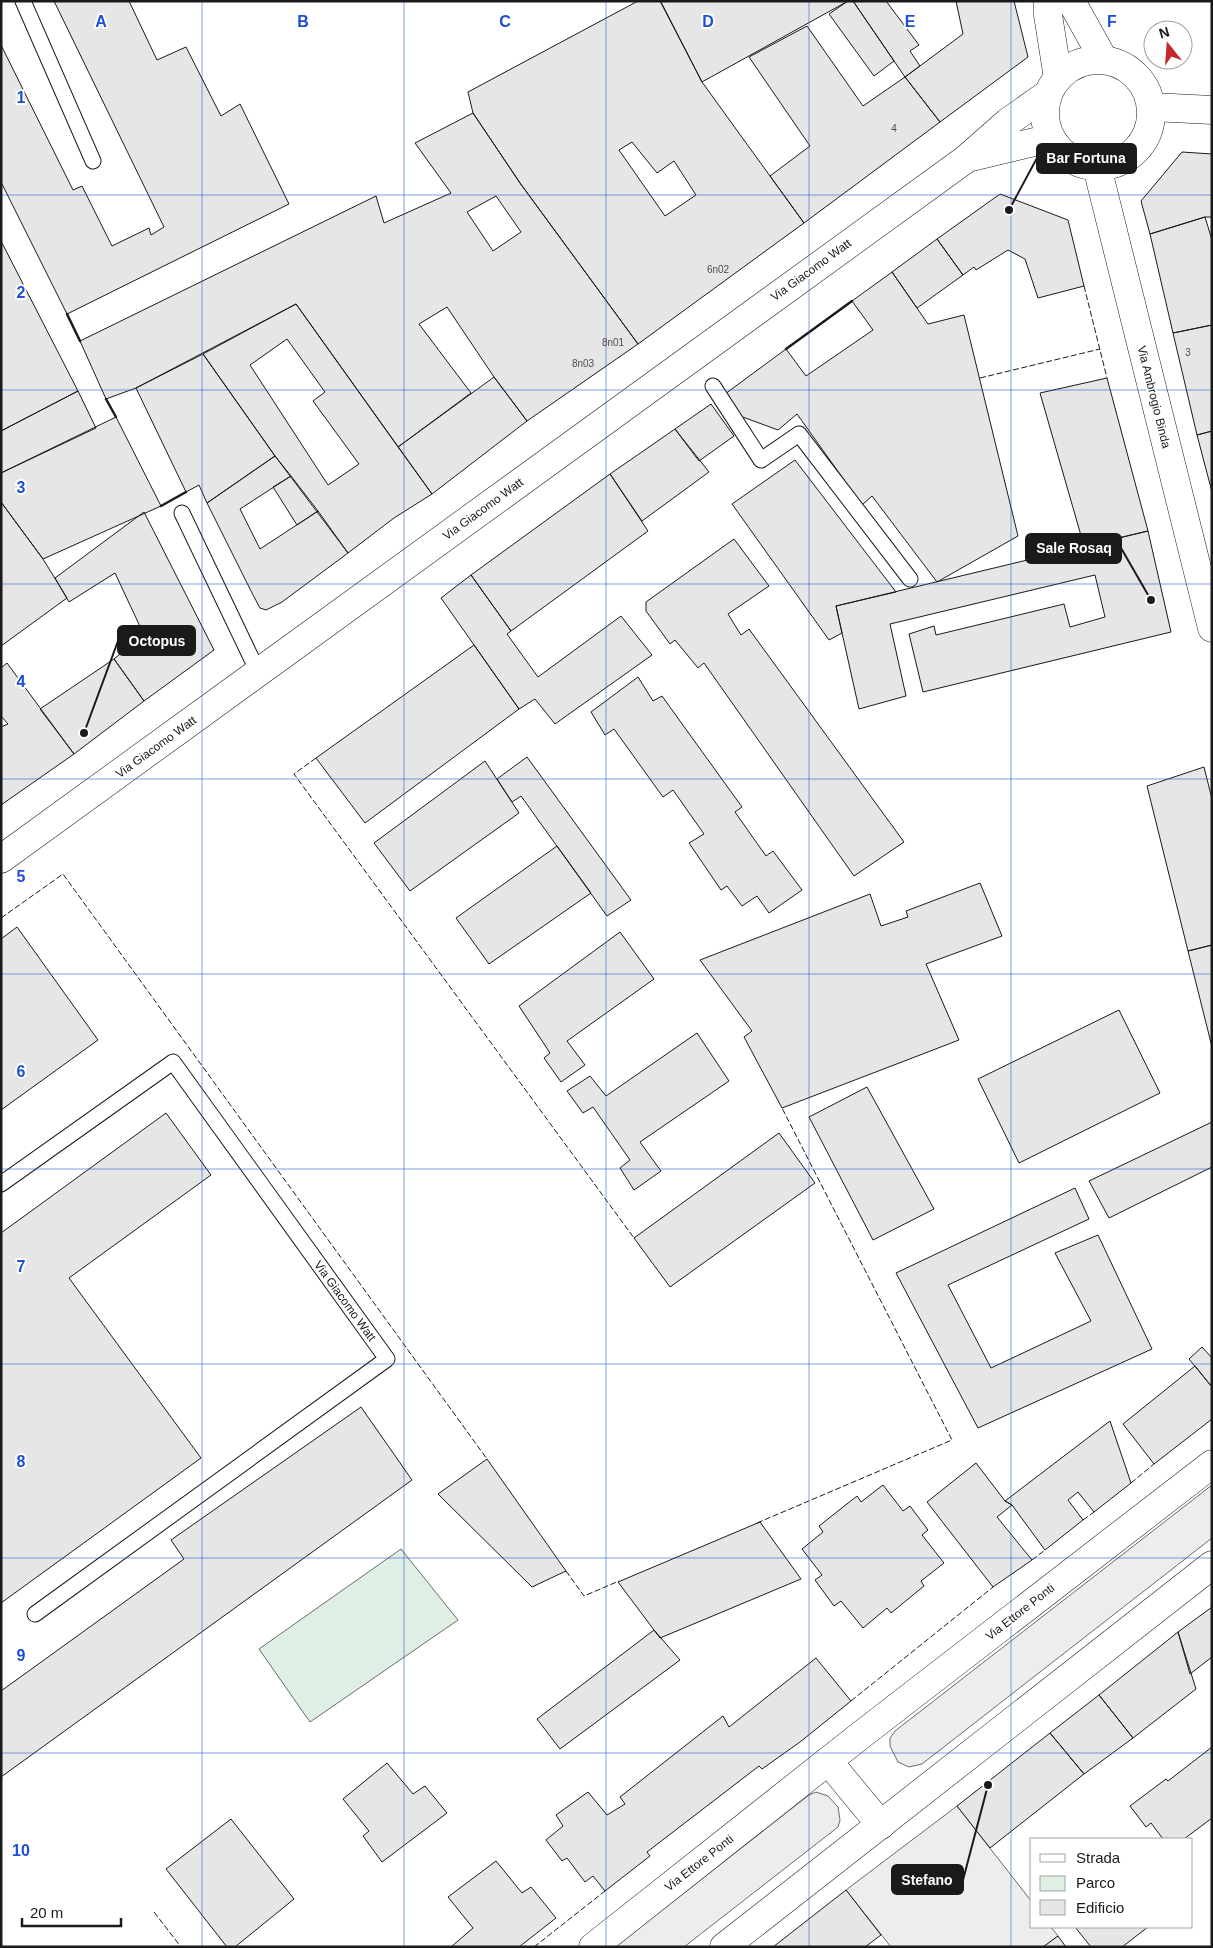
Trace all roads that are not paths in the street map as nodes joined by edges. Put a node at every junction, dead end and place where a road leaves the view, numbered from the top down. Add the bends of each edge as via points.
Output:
1 (24, 1) edge
2 (1048, 1) edge
3 (1071, 1) edge
4 (1104, 60) junction
5 (1054, 85) junction
6 (1152, 107) junction
7 (1212, 110) edge
8 (1051, 138) junction
9 (966, 159) junction
10 (93, 161) dead end
11 (1097, 167) junction
12 (713, 386) dead end
13 (182, 513) dead end
14 (910, 579) dead end
15 (1212, 628) edge
16 (258, 672) junction
17 (1, 859) edge
18 (1, 1184) edge
19 (1212, 1464) edge
20 (1212, 1565) edge
21 (35, 1614) dead end
22 (828, 1761) junction
23 (881, 1825) junction
24 (593, 1947) edge
25 (724, 1947) edge

1 - 10 lane
2 - 5 street
3 - 4 street
4 - 5 street via 1080,63
4 - 6 street via 1126,67 1136,75 1147,91
5 - 8 street via 1045,114
5 - 9 street, Via Giacomo Watt
6 - 7 street
6 - 11 street via 1150,127 1142,145 1121,162
8 - 9 street, Via Giacomo Watt
8 - 11 street via 1070,159
9 - 16 street, Via Giacomo Watt
11 - 15 street, Via Ambrogio Binda
12 - 14 lane via 761,460 799,434
13 - 16 lane
16 - 17 street, Via Giacomo Watt
18 - 21 lane, Via Giacomo Watt via 173,1062 386,1359
19 - 22 street, Via Ettore Ponti
20 - 23 street
22 - 23 street
22 - 24 street, Via Ettore Ponti
23 - 25 street

